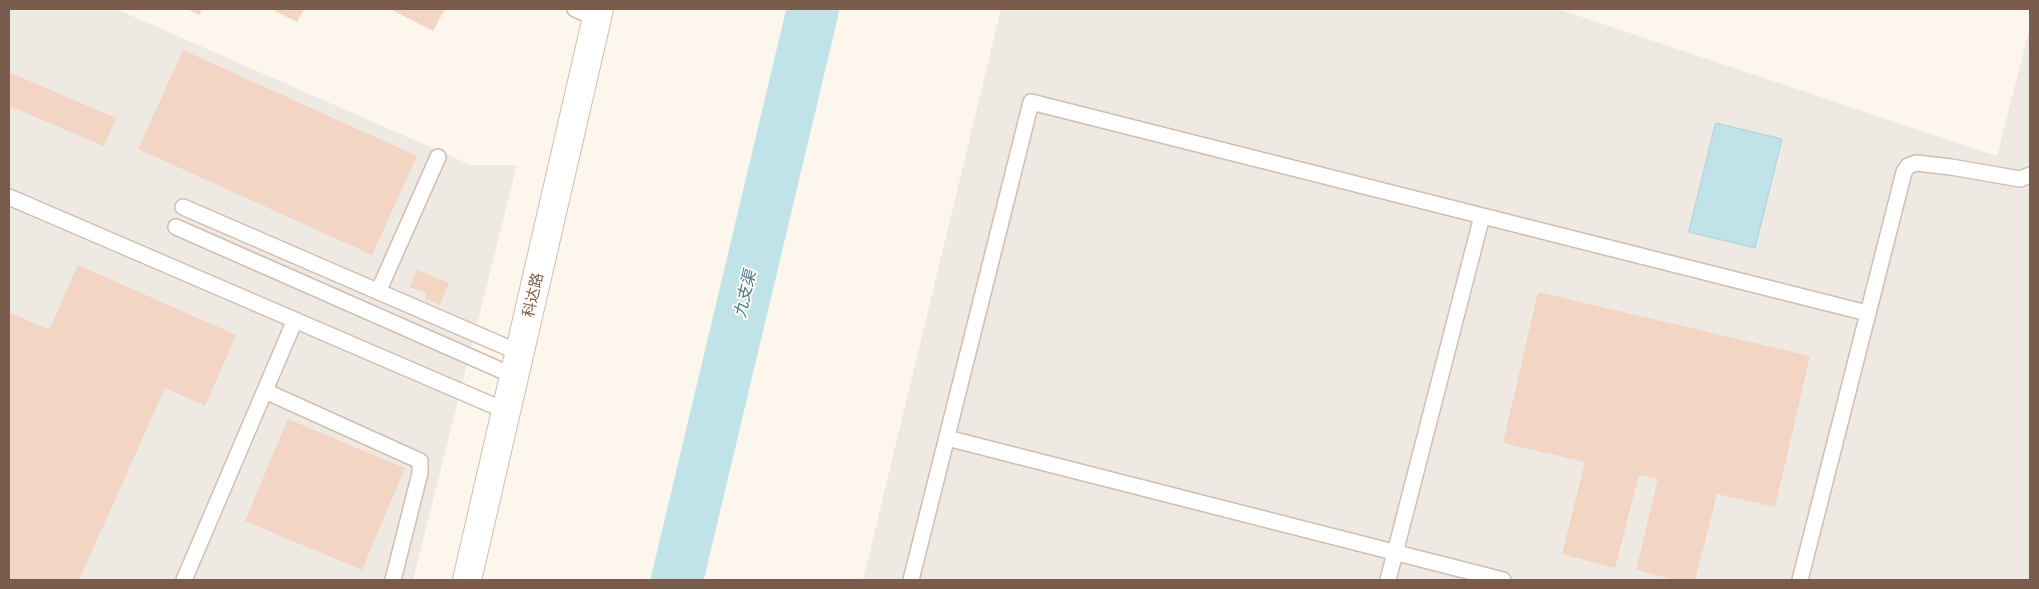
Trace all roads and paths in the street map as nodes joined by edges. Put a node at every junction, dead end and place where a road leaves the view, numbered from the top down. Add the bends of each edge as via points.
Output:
1 (590, 12) edge
2 (438, 157) dead end
3 (2030, 175) edge
4 (9, 197) edge
5 (183, 208) dead end
6 (1482, 216) junction
7 (176, 227) dead end
8 (378, 292) junction
9 (1867, 313) junction
10 (295, 320) junction
11 (517, 364) junction
12 (265, 391) junction
13 (506, 411) junction
14 (947, 438) junction
15 (1395, 552) junction
16 (184, 580) edge
17 (394, 580) edge
18 (467, 580) edge
19 (911, 580) edge
20 (1388, 580) edge
21 (1503, 580) edge
22 (1800, 580) edge

1 - 11 street, 科达路
2 - 8 lane
3 - 9 lane via 2020,179 1950,167 1908,166 1898,191
4 - 10 lane
5 - 8 lane
6 - 9 lane
6 - 14 lane via 1031,102
6 - 15 lane
7 - 11 lane
8 - 11 lane
9 - 22 lane
10 - 12 lane
10 - 13 lane
11 - 13 street, 科达路
12 - 16 lane
12 - 17 lane via 420,461 420,473
13 - 18 street, 科达路
14 - 15 lane
14 - 19 lane
15 - 20 lane
15 - 21 lane

